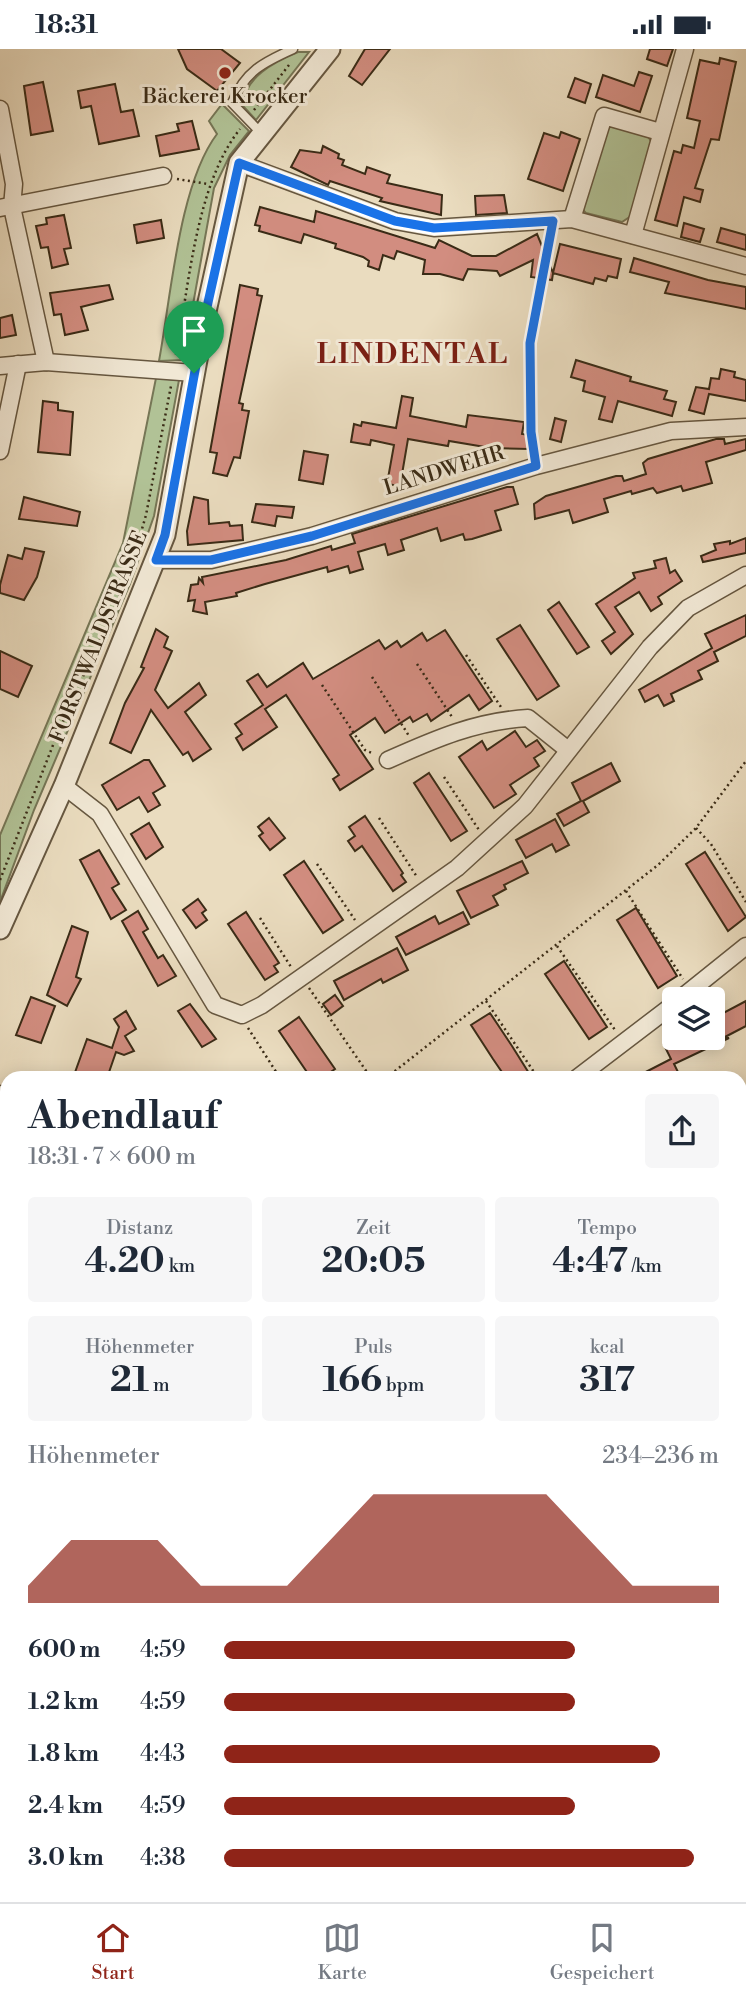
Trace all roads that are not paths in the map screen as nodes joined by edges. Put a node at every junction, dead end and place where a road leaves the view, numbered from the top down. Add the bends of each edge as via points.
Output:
1 (293, 49) edge
2 (330, 49) edge
3 (685, 49) edge
4 (0, 109) edge
5 (660, 132) junction
6 (262, 135) junction
7 (239, 163) junction
8 (163, 176) road end
9 (6, 208) edge
10 (572, 219) junction
11 (633, 235) junction
12 (746, 266) edge
13 (46, 362) junction
14 (18, 364) junction
15 (0, 366) edge
16 (194, 373) junction
17 (746, 427) edge
18 (0, 451) edge
19 (156, 560) junction
20 (746, 575) edge
21 (568, 750) junction
22 (388, 760) road end
23 (64, 786) junction
24 (0, 929) edge
25 (746, 946) edge
26 (695, 987) edge
27 (662, 1014) edge
28 (586, 1071) edge

1 - 6 lane via 258,65 232,103
2 - 6 street, FORSTWALDSTRASSE
3 - 5 street
4 - 9 street via 14,184
5 - 10 street via 604,116
5 - 11 street
6 - 7 street, FORSTWALDSTRASSE
7 - 10 street via 395,221 434,228
7 - 16 street, FORSTWALDSTRASSE
8 - 9 street
9 - 13 street
10 - 11 street
11 - 12 street
13 - 14 street
13 - 16 street
14 - 15 street
14 - 18 street
16 - 19 street, FORSTWALDSTRASSE via 165,535
17 - 19 street, LANDWEHR via 671,431 536,466 312,536 211,560
19 - 23 street, FORSTWALDSTRASSE
20 - 21 street via 688,608 650,647
21 - 22 street via 528,718 503,719 456,730
21 - 23 street via 525,806 486,841 425,890 242,1015 215,1005 100,814
23 - 24 street, FORSTWALDSTRASSE
25 - 26 street
27 - 28 street

